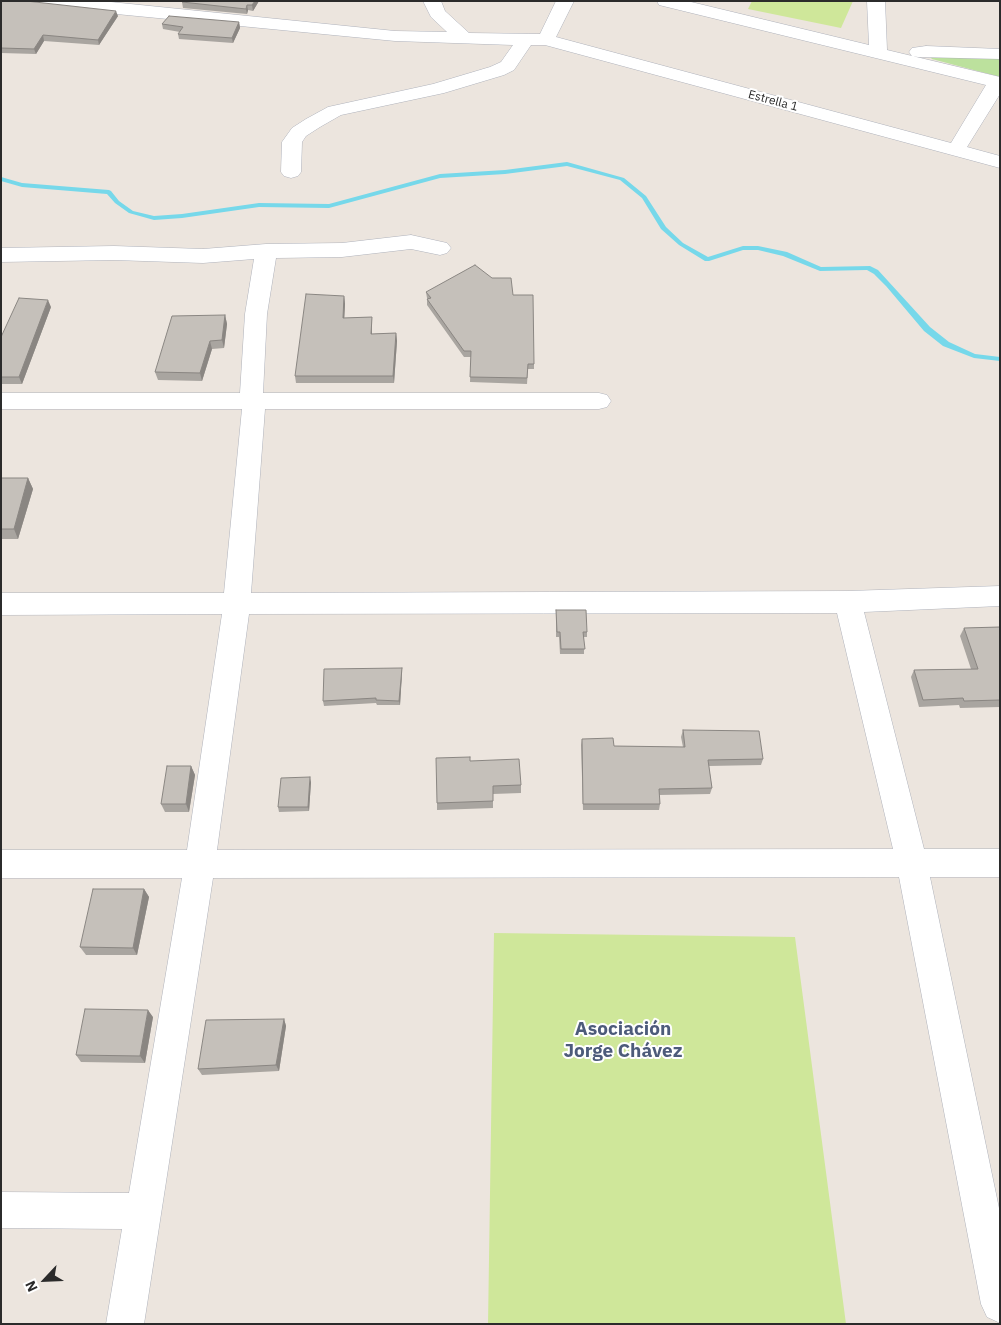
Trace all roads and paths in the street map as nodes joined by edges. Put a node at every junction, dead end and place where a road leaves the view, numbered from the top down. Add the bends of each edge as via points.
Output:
1 (34, 1) edge
2 (432, 1) edge
3 (566, 1) edge
4 (665, 1) edge
5 (876, 1) edge
6 (464, 37) junction
7 (525, 40) junction
8 (546, 40) junction
9 (878, 52) junction
10 (1000, 54) edge
11 (899, 57) junction
12 (999, 83) edge
13 (956, 150) junction
14 (1000, 162) edge
15 (291, 172) dead end
16 (440, 248) dead end
17 (266, 251) junction
18 (1, 255) edge
19 (599, 401) dead end
20 (1, 402) edge
21 (254, 403) junction
22 (1000, 596) edge
23 (848, 602) junction
24 (1, 604) edge
25 (237, 604) junction
26 (1000, 863) edge
27 (1, 864) edge
28 (200, 864) junction
29 (912, 864) junction
30 (1, 1210) edge
31 (991, 1210) edge
32 (144, 1211) junction
33 (1000, 1304) edge
34 (125, 1324) edge

1 - 6 street, Estrella 1 via 395,36
2 - 6 street via 437,13
3 - 8 street
4 - 9 street
5 - 9 street
6 - 7 street, Estrella 1
7 - 8 street, Estrella 1
7 - 15 street via 508,66 497,71 437,89 335,111 313,123 299,132 292,142
8 - 13 street, Estrella 1
9 - 11 street
10 - 11 street via 926,51
11 - 12 street
12 - 13 street
13 - 14 street, Estrella 1
16 - 17 street via 411,242 342,250
17 - 18 street via 203,256 114,253
17 - 21 street via 256,314 251,391
19 - 21 street
20 - 21 street
21 - 25 street
22 - 23 street
23 - 25 street
23 - 29 street
24 - 25 street
25 - 28 street
26 - 29 street
27 - 28 street
28 - 29 street
28 - 32 street
29 - 31 street
30 - 32 street
31 - 33 street
32 - 34 street

